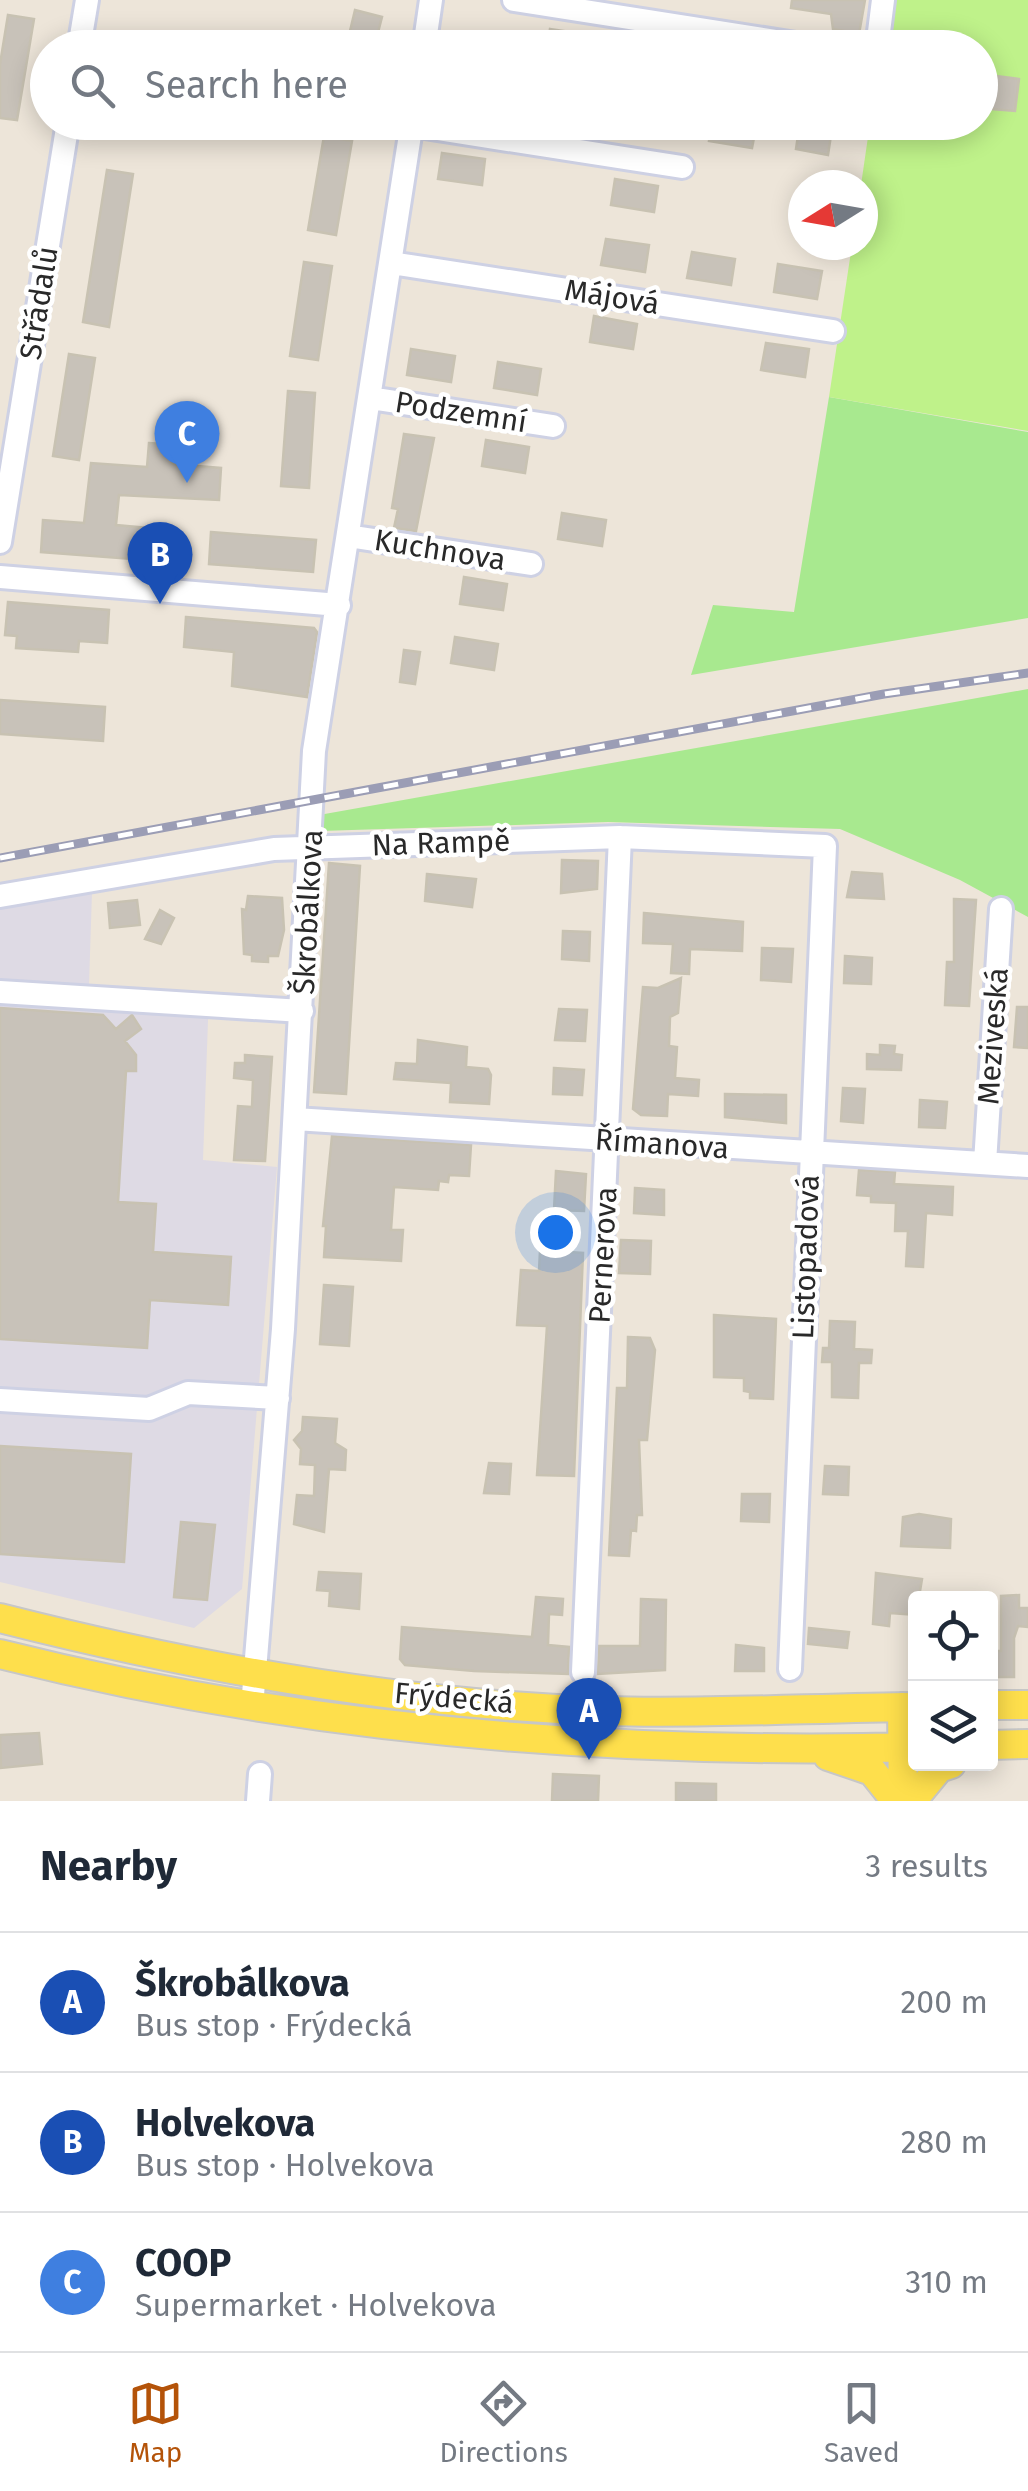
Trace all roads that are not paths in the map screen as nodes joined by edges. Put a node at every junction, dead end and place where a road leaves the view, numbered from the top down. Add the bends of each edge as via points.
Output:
1 (87, 0) edge
2 (431, 0) edge
3 (514, 0) edge
4 (883, 0) edge
5 (83, 30) edge
6 (427, 30) edge
7 (706, 30) edge
8 (879, 30) edge
9 (65, 140) edge
10 (410, 140) edge
11 (512, 140) edge
12 (682, 167) dead end
13 (391, 263) junction
14 (833, 332) dead end
15 (370, 398) junction
16 (552, 426) dead end
17 (348, 536) junction
18 (0, 542) edge
19 (531, 564) dead end
20 (0, 577) edge
21 (338, 604) junction
22 (620, 838) junction
23 (825, 846) joint
24 (312, 847) junction
25 (0, 896) edge
26 (1001, 908) dead end
27 (0, 992) edge
28 (302, 1011) junction
29 (295, 1119) junction
30 (608, 1140) junction
31 (810, 1154) junction
32 (985, 1163) junction
33 (1028, 1166) edge
34 (278, 1398) junction
35 (0, 1400) edge
36 (0, 1618) edge
37 (0, 1654) edge
38 (790, 1668) dead end
39 (584, 1672) dead end
40 (256, 1673) junction
41 (1028, 1705) edge
42 (998, 1706) edge
43 (908, 1707) edge
44 (252, 1708) junction
45 (777, 1747) junction
46 (908, 1747) edge
47 (937, 1771) edge
48 (260, 1774) dead end
49 (258, 1801) edge
50 (899, 1801) edge
51 (912, 1801) edge

1 - 5 street
2 - 6 street
3 - 7 street
4 - 8 street
9 - 18 street, Střádalů
10 - 13 street, Škrobálkova
11 - 12 street
13 - 14 street, Májová
13 - 15 street, Škrobálkova
15 - 16 street, Podzemní
15 - 17 street, Škrobálkova
17 - 19 street, Kuchnova
17 - 21 street, Škrobálkova
20 - 21 street
21 - 24 street, Škrobálkova via 314,751
22 - 23 street, Na Rampě
22 - 24 street, Na Rampě
22 - 30 street, Pernerova
23 - 31 street, Listopadová
24 - 25 street, Na Rampě via 249,851
24 - 28 street, Škrobálkova
26 - 32 street, Meziveská
27 - 28 street
28 - 29 street, Škrobálkova
29 - 30 street, Římanova
29 - 34 street, Škrobálkova
30 - 31 street, Římanova
30 - 39 street, Pernerova
31 - 32 street, Římanova
31 - 38 street, Listopadová
32 - 33 street, Římanova
34 - 35 street via 188,1393 149,1409
34 - 40 street, Škrobálkova
36 - 40 main road, Frýdecká
37 - 44 main road, Frýdecká
40 - 43 main road, Frýdecká via 410,1695 604,1710
40 - 44 street, Škrobálkova
41 - 42 main road
44 - 45 main road, Frýdecká via 507,1736
45 - 46 main road, Frýdecká
45 - 50 main road via 872,1770
46 - 50 main road
47 - 51 main road
48 - 49 street

